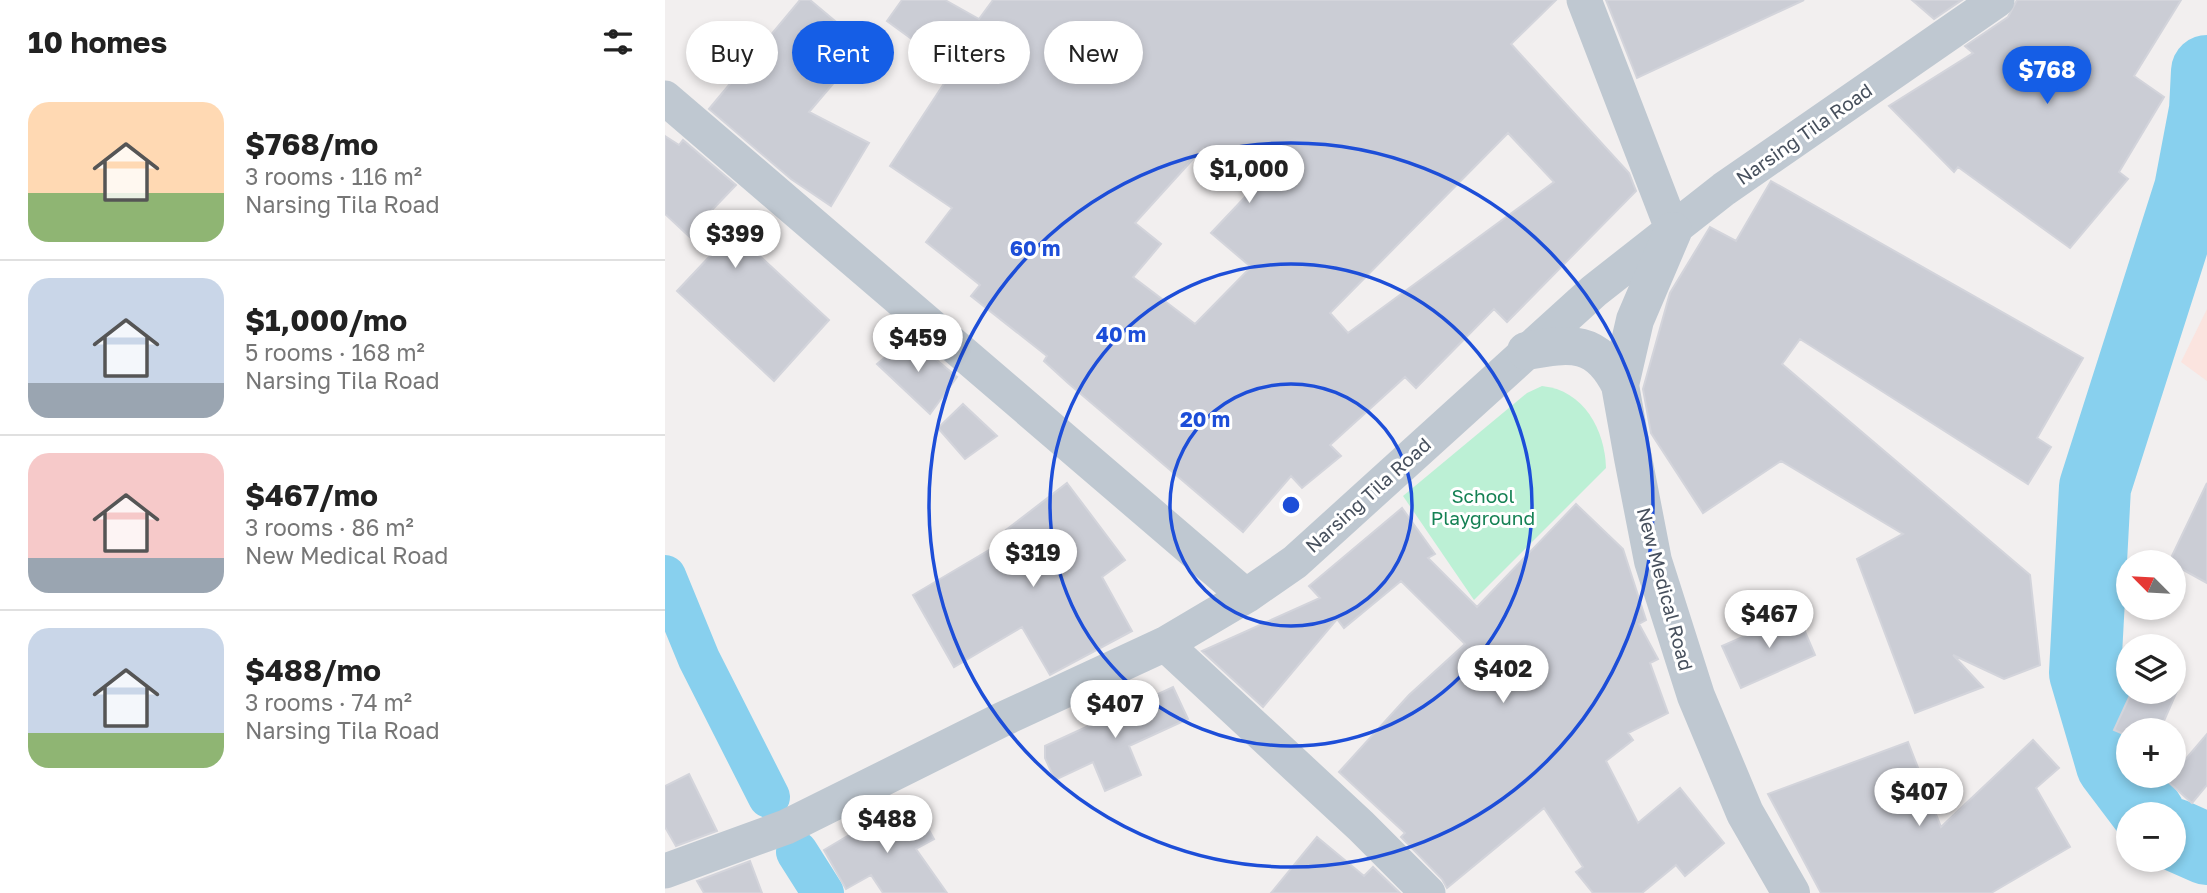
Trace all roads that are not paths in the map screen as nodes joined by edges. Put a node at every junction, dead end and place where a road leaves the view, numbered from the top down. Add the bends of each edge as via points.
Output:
1 (1584, 0) edge
2 (1997, 0) edge
3 (665, 99) edge
4 (1673, 231) junction
5 (1526, 351) junction
6 (1620, 385) junction
7 (1246, 596) junction
8 (1165, 644) junction
9 (665, 871) edge
10 (1428, 893) edge
11 (1791, 893) edge

1 - 4 street
2 - 4 street, Narsing Tila Road via 1724,189
3 - 7 street
4 - 5 street, Narsing Tila Road
4 - 6 street, New Medical Road via 1633,328
5 - 6 street via 1581,347 1604,359
5 - 7 street, Narsing Tila Road via 1294,562
6 - 11 street, New Medical Road via 1651,550 1678,644 1711,738 1745,814
7 - 8 street, Narsing Tila Road
8 - 9 street, Narsing Tila Road via 786,827
8 - 10 street

